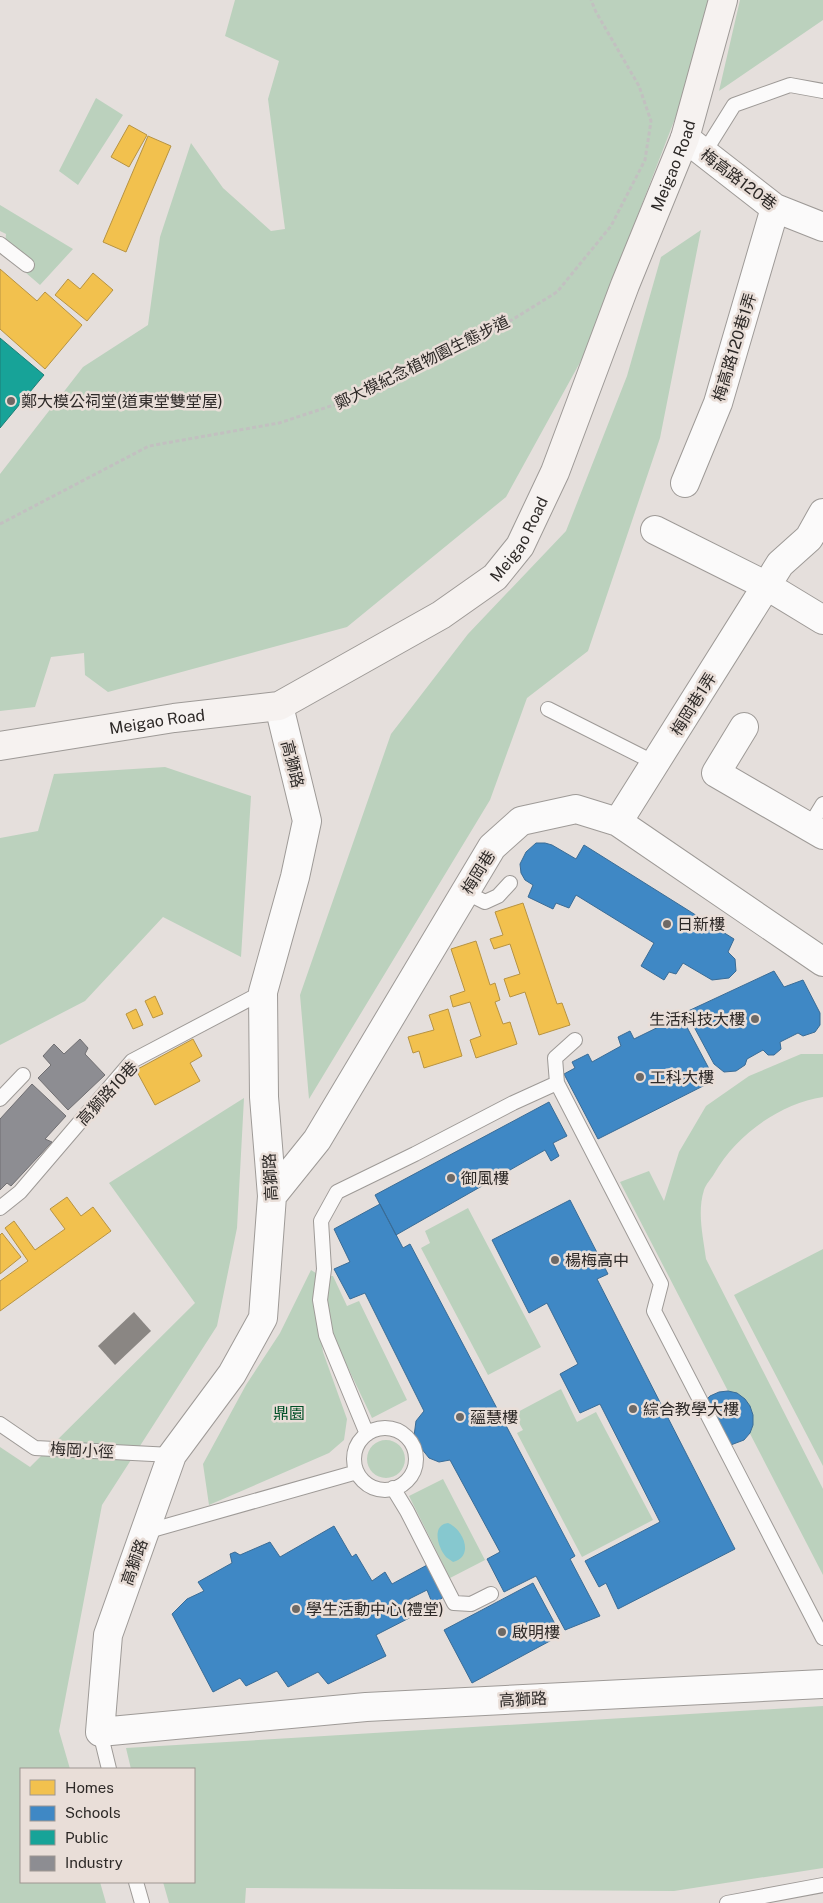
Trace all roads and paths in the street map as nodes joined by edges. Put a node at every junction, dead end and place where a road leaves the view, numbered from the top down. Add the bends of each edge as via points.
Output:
1 (591, 0) edge
2 (723, 0) edge
3 (823, 91) edge
4 (694, 146) junction
5 (776, 208) junction
6 (823, 227) edge
7 (0, 244) edge
8 (27, 265) dead end
9 (685, 483) dead end
10 (823, 513) edge
11 (0, 524) edge
12 (655, 530) dead end
13 (767, 586) junction
14 (823, 620) edge
15 (279, 706) junction
16 (548, 709) dead end
17 (744, 726) dead end
18 (0, 746) edge
19 (655, 764) junction
20 (618, 822) junction
21 (818, 822) edge
22 (510, 883) dead end
23 (465, 892) junction
24 (823, 962) edge
25 (263, 992) junction
26 (575, 1040) dead end
27 (23, 1075) dead end
28 (557, 1083) junction
29 (0, 1099) edge
30 (272, 1196) junction
31 (0, 1208) edge
32 (0, 1424) edge
33 (366, 1434) junction
34 (172, 1455) junction
35 (357, 1472) junction
36 (393, 1488) junction
37 (145, 1532) junction
38 (491, 1594) dead end
39 (823, 1638) edge
40 (823, 1684) edge
41 (100, 1732) junction
42 (109, 1768) edge
43 (136, 1883) edge
44 (823, 1885) edge
45 (142, 1903) edge
46 (727, 1903) edge

1 - 11 path, 鄭大模紀念植物園生態步道 via 639,86 651,121 645,160 611,226 556,292 494,331 429,357 340,403 279,423 149,446
2 - 4 street, Meigao Road
3 - 4 lane via 790,85 734,105
4 - 5 street, 梅高路120巷
4 - 15 street, Meigao Road via 625,285 555,472 520,546 495,577 441,615
5 - 6 street, 梅高路120巷
5 - 9 street, 梅高路120巷1弄 via 718,403
7 - 8 lane
10 - 13 street, 梅岡巷1弄 via 809,538 780,564
12 - 13 street
13 - 14 street
13 - 19 street, 梅岡巷1弄
15 - 18 street, Meigao Road via 174,718
15 - 25 street, 高獅路 via 307,821
16 - 19 lane
17 - 21 street via 716,773
19 - 20 street, 梅岡巷1弄
20 - 23 street, 梅岡巷 via 576,809 521,821 492,847
20 - 24 street, 梅岡巷
22 - 23 lane via 498,896 485,902
23 - 30 street, 梅岡巷 via 317,1140
25 - 30 street, 高獅路 via 264,1097
25 - 31 lane, 高獅路10巷 via 132,1061 20,1192
26 - 28 lane via 555,1058
27 - 29 lane
28 - 33 lane via 337,1192 321,1221 324,1268 320,1300 326,1335
28 - 39 lane via 661,1284 654,1311
30 - 34 street, 高獅路 via 263,1318 232,1374
32 - 34 lane, 梅岡小徑 via 36,1448
33 - 35 lane via 356,1447
33 - 36 lane via 385,1428 410,1441 416,1460 414,1469 402,1484
34 - 37 street, 高獅路
35 - 36 lane via 369,1485
35 - 37 lane
36 - 38 lane via 454,1603 471,1604
37 - 41 street, 高獅路 via 108,1635
40 - 41 street, 高獅路 via 366,1707
41 - 42 lane
43 - 45 lane
44 - 46 lane

